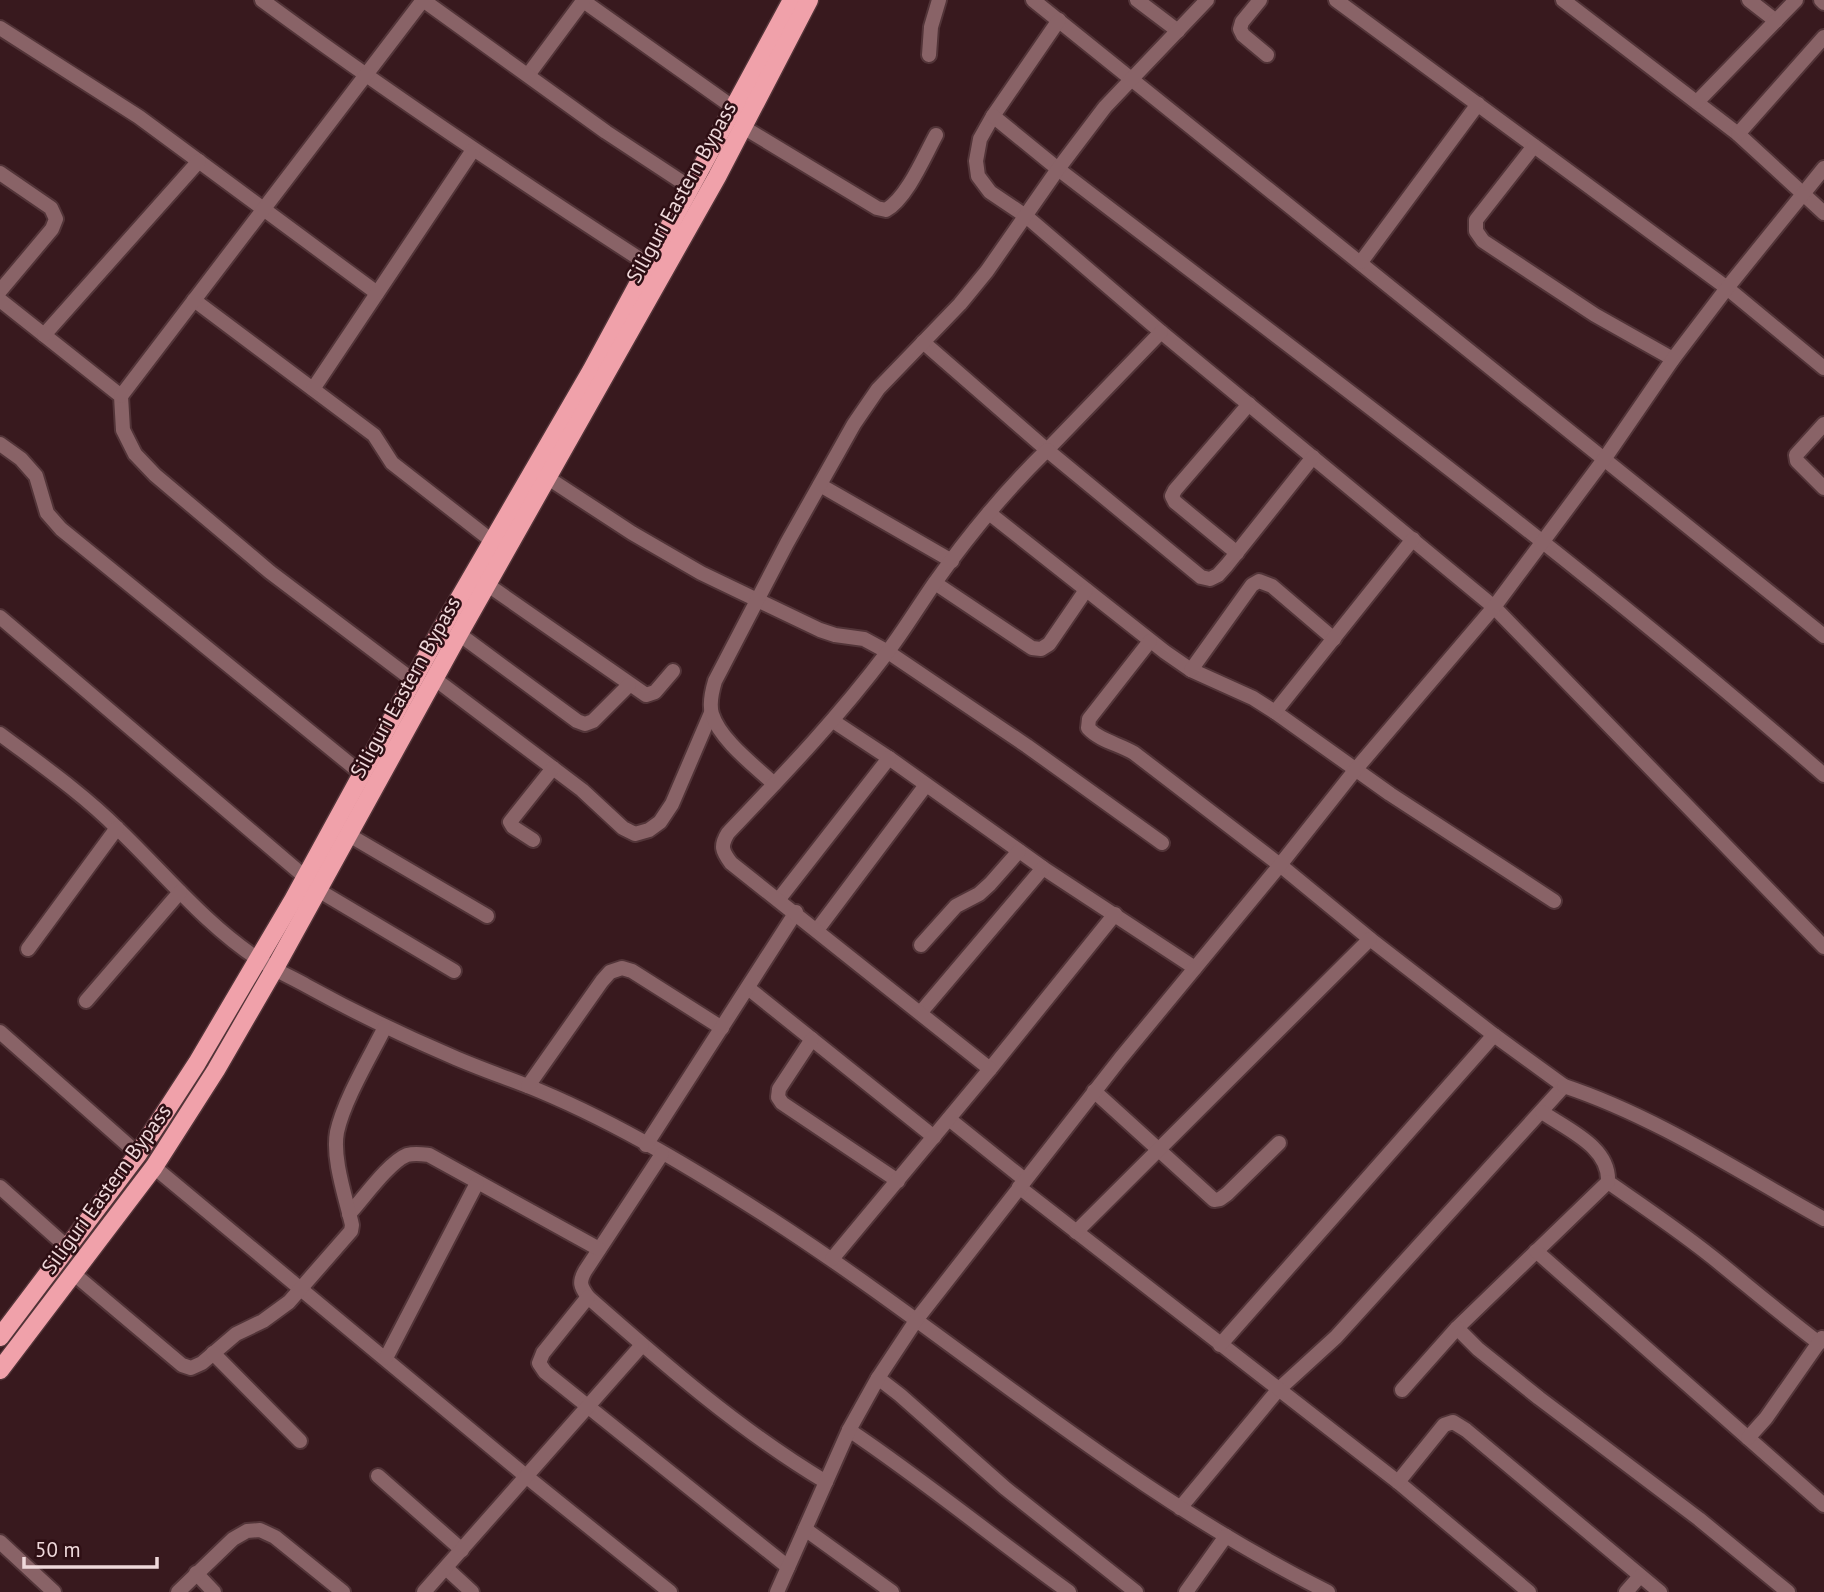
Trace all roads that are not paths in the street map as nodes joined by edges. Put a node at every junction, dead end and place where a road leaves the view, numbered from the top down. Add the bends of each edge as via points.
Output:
1 (262, 0) edge
2 (792, 0) edge
3 (809, 0) edge
4 (939, 0) edge
5 (1033, 0) edge
6 (1137, 0) edge
7 (1207, 0) edge
8 (1260, 0) edge
9 (1336, 0) edge
10 (1563, 0) edge
11 (1749, 0) edge
12 (1796, 0) edge
13 (582, 1) edge
14 (1059, 20) junction
15 (1776, 21) junction
16 (0, 28) edge
17 (1178, 31) junction
18 (1824, 37) edge
19 (929, 55) dead end
20 (1267, 55) dead end
21 (528, 75) junction
22 (365, 76) junction
23 (1133, 78) junction
24 (1697, 102) junction
25 (1478, 104) junction
26 (734, 108) junction
27 (993, 116) junction
28 (743, 127) junction
29 (1738, 134) junction
30 (936, 135) dead end
31 (1534, 146) junction
32 (473, 149) junction
33 (199, 161) junction
34 (1824, 167) edge
35 (1058, 169) junction
36 (0, 173) edge
37 (691, 188) junction
38 (1802, 193) junction
39 (264, 209) junction
40 (1824, 213) edge
41 (1027, 217) junction
42 (1361, 262) junction
43 (649, 265) junction
44 (1727, 288) junction
45 (0, 291) edge
46 (377, 293) junction
47 (0, 300) edge
48 (194, 300) junction
49 (1161, 332) junction
50 (44, 335) junction
51 (923, 342) junction
52 (1673, 359) junction
53 (1824, 368) edge
54 (313, 388) junction
55 (121, 396) junction
56 (1249, 404) junction
57 (1824, 424) edge
58 (0, 444) edge
59 (1047, 450) junction
60 (1313, 457) junction
61 (1605, 458) junction
62 (548, 478) junction
63 (820, 485) junction
64 (1824, 488) edge
65 (989, 513) junction
66 (1413, 539) junction
67 (492, 541) junction
68 (1543, 541) junction
69 (1237, 553) junction
70 (952, 561) junction
71 (935, 583) junction
72 (488, 585) junction
73 (1086, 590) junction
74 (757, 600) junction
75 (1494, 607) junction
76 (0, 617) edge
77 (459, 635) junction
78 (1824, 636) edge
79 (1334, 639) junction
80 (1150, 641) junction
81 (888, 652) junction
82 (1191, 670) junction
83 (673, 671) dead end
84 (435, 679) junction
85 (414, 681) junction
86 (629, 685) junction
87 (1275, 712) junction
88 (711, 713) junction
89 (833, 721) junction
90 (0, 734) edge
91 (889, 758) junction
92 (553, 768) junction
93 (1356, 769) junction
94 (362, 774) junction
95 (1824, 775) edge
96 (774, 784) junction
97 (926, 785) junction
98 (117, 828) junction
99 (349, 835) junction
100 (533, 840) dead end
101 (1162, 843) dead end
102 (1019, 851) junction
103 (1280, 865) junction
104 (1043, 868) junction
105 (306, 877) junction
106 (318, 890) junction
107 (180, 892) junction
108 (779, 899) junction
109 (1554, 901) dead end
110 (796, 912) junction
111 (1115, 914) junction
112 (487, 916) dead end
113 (817, 930) junction
114 (1370, 939) junction
115 (921, 946) dead end
116 (1824, 947) edge
117 (28, 949) dead end
118 (258, 959) junction
119 (275, 968) junction
120 (1195, 968) junction
121 (454, 971) dead end
122 (748, 988) junction
123 (86, 1001) dead end
124 (921, 1012) junction
125 (385, 1027) junction
126 (722, 1028) junction
127 (0, 1032) edge
128 (1494, 1035) junction
129 (812, 1040) junction
130 (990, 1069) junction
131 (528, 1086) junction
132 (1564, 1086) junction
133 (1094, 1091) junction
134 (1542, 1112) junction
135 (949, 1119) junction
136 (934, 1137) junction
137 (1279, 1143) dead end
138 (646, 1144) junction
139 (1159, 1150) junction
140 (138, 1154) junction
141 (662, 1154) junction
142 (155, 1167) junction
143 (898, 1181) junction
144 (1608, 1182) junction
145 (477, 1183) junction
146 (1022, 1183) junction
147 (0, 1187) edge
148 (349, 1214) junction
149 (1824, 1219) edge
150 (1076, 1232) junction
151 (67, 1247) junction
152 (599, 1249) junction
153 (1536, 1251) junction
154 (832, 1259) junction
155 (74, 1274) junction
156 (301, 1288) junction
157 (588, 1297) junction
158 (917, 1320) junction
159 (1457, 1328) junction
160 (0, 1338) edge
161 (1821, 1339) edge
162 (642, 1345) junction
163 (1220, 1345) junction
164 (213, 1353) junction
165 (386, 1358) junction
166 (0, 1370) edge
167 (877, 1378) junction
168 (1278, 1390) junction
169 (1402, 1390) dead end
170 (588, 1407) junction
171 (849, 1430) junction
172 (1748, 1438) junction
173 (300, 1441) dead end
174 (378, 1476) dead end
175 (527, 1477) junction
176 (826, 1482) junction
177 (1398, 1482) junction
178 (1824, 1505) edge
179 (1180, 1508) junction
180 (805, 1529) junction
181 (1226, 1536) junction
182 (0, 1542) edge
183 (462, 1550) junction
184 (788, 1567) junction
185 (446, 1568) junction
186 (196, 1573) junction
187 (1640, 1576) junction
188 (53, 1591) edge
189 (177, 1592) edge
190 (215, 1592) edge
191 (343, 1592) edge
192 (424, 1592) edge
193 (472, 1592) edge
194 (670, 1592) edge
195 (777, 1592) edge
196 (891, 1592) edge
197 (1069, 1592) edge
198 (1136, 1592) edge
199 (1186, 1592) edge
200 (1328, 1592) edge
201 (1529, 1592) edge
202 (1626, 1592) edge
203 (1660, 1592) edge
204 (1788, 1592) edge

1 - 22 street
2 - 26 main road, Siliguri Eastern Bypass
3 - 28 main road, Siliguri Eastern Bypass
4 - 19 street
5 - 14 street
6 - 17 street
7 - 17 street
8 - 20 street via 1240,29
9 - 25 street
10 - 24 street
11 - 15 street
12 - 15 street
13 - 21 street
13 - 26 street
14 - 23 street
14 - 27 street
15 - 24 street
16 - 33 street
17 - 23 street
18 - 29 street
21 - 22 street via 423,0
21 - 37 street
22 - 32 street
22 - 39 street
23 - 35 street
23 - 42 street
24 - 29 street
25 - 31 street
25 - 42 street
26 - 37 main road, Siliguri Eastern Bypass
27 - 35 street
27 - 41 street via 981,139 978,176 990,192
28 - 30 street via 886,210 903,194
28 - 62 main road, Siliguri Eastern Bypass
29 - 38 street
31 - 44 street
31 - 52 street via 1476,220 1476,232 1546,284
32 - 43 street
32 - 46 street
33 - 39 street
33 - 50 street
34 - 38 street
35 - 41 street
35 - 68 street
36 - 45 street via 51,208 56,219
37 - 43 main road, Siliguri Eastern Bypass
38 - 40 street
38 - 44 street
39 - 46 street
39 - 48 street
41 - 49 street
41 - 51 street via 960,304
42 - 61 street
43 - 67 main road, Siliguri Eastern Bypass
44 - 52 street
44 - 53 street
46 - 54 street
47 - 50 street
48 - 54 street
48 - 55 street
49 - 56 street
49 - 59 street
50 - 55 street
51 - 59 street
51 - 63 street via 878,389
52 - 61 street
54 - 67 street via 374,435 392,463
55 - 85 street via 123,430 135,454 155,475 270,572
56 - 60 street
56 - 69 street via 1172,496
57 - 64 street via 1796,455
58 - 94 street via 36,476 47,513 61,529
59 - 65 street
59 - 69 street via 1201,577 1218,575
60 - 66 street
60 - 69 street
61 - 68 street
61 - 78 street
62 - 72 main road, Siliguri Eastern Bypass
62 - 74 street via 644,540
63 - 70 street
63 - 74 street
65 - 70 street
65 - 73 street
66 - 75 street
66 - 79 street
67 - 85 main road, Siliguri Eastern Bypass
68 - 75 street
68 - 95 street
70 - 71 street
71 - 73 street via 1032,648 1041,649
71 - 81 street
72 - 77 main road, Siliguri Eastern Bypass
72 - 86 street
73 - 80 street
74 - 81 street via 820,630 864,639
74 - 88 street via 715,681
75 - 93 street
75 - 116 street
76 - 105 street
77 - 84 main road, Siliguri Eastern Bypass
77 - 86 street via 585,724
79 - 82 street via 1272,586 1259,581
79 - 87 street
80 - 82 street
80 - 103 street via 1089,719 1088,728 1134,753
81 - 89 street
81 - 101 street
82 - 87 street
83 - 86 street via 655,692 646,695
84 - 92 street
84 - 99 main road, Siliguri Eastern Bypass
85 - 94 main road, Siliguri Eastern Bypass
87 - 93 street
88 - 92 street via 672,804 649,830 635,834 623,828
88 - 96 street via 721,733
89 - 91 street
89 - 96 street
90 - 98 street
91 - 97 street
91 - 108 street
92 - 100 street via 510,822
93 - 103 street
93 - 109 street
94 - 105 main road, Siliguri Eastern Bypass
96 - 108 street via 722,843 731,863
97 - 102 street
97 - 113 street
98 - 107 street
98 - 117 street
99 - 106 main road, Siliguri Eastern Bypass
99 - 112 street
102 - 104 street
102 - 115 street via 979,894 956,906
103 - 114 street
103 - 120 street
104 - 111 street
104 - 124 street
105 - 118 main road, Siliguri Eastern Bypass
106 - 119 main road, Siliguri Eastern Bypass
106 - 121 street
107 - 118 street
107 - 123 street
108 - 110 street
110 - 113 street
110 - 122 street
111 - 120 street
111 - 130 street
113 - 124 street
114 - 128 street
114 - 139 street
118 - 119 street
118 - 140 main road, Siliguri Eastern Bypass
119 - 125 street
119 - 142 main road, Siliguri Eastern Bypass
120 - 133 street
122 - 126 street
122 - 129 street
124 - 130 street
125 - 131 street
125 - 148 street via 337,1134
126 - 131 street via 622,968 602,981
126 - 138 street
127 - 140 street
128 - 132 street
128 - 163 street
129 - 136 street
129 - 143 street via 778,1097
130 - 135 street
131 - 138 street
132 - 134 street
132 - 149 street via 1688,1141
133 - 139 street
133 - 146 street
134 - 144 street via 1600,1152 1609,1168
134 - 168 street via 1336,1337
135 - 136 street
135 - 146 street
136 - 143 street
137 - 139 street via 1227,1194 1214,1200
138 - 141 street
139 - 150 street
140 - 151 main road, Siliguri Eastern Bypass
141 - 152 street
141 - 154 street
142 - 155 main road, Siliguri Eastern Bypass
142 - 156 street
143 - 154 street
144 - 153 street
144 - 161 street via 1721,1264 1763,1301
145 - 148 street via 429,1155 405,1156
145 - 152 street
145 - 165 street
146 - 150 street
146 - 158 street
147 - 151 street
148 - 156 street via 347,1238
150 - 163 street
151 - 160 main road, Siliguri Eastern Bypass
152 - 157 street via 580,1280
153 - 159 street
153 - 172 street
154 - 158 street
155 - 164 street via 182,1366 191,1368
155 - 166 main road, Siliguri Eastern Bypass
156 - 164 street via 277,1312 236,1334
156 - 165 street
157 - 162 street
157 - 170 street via 542,1353 539,1363
158 - 167 street
158 - 179 street
159 - 169 street
159 - 204 street via 1539,1398
161 - 172 street
162 - 170 street
162 - 176 street via 712,1403
163 - 168 street
164 - 173 street
165 - 175 street
167 - 171 street
167 - 198 street
168 - 177 street
168 - 179 street
170 - 175 street
170 - 184 street
171 - 176 street
171 - 197 street
172 - 178 street
174 - 183 street
175 - 183 street
175 - 194 street
176 - 180 street
177 - 187 street via 1444,1425 1453,1422
177 - 201 street
179 - 181 street
180 - 184 street
180 - 196 street
181 - 199 street
181 - 200 street
182 - 188 street
183 - 185 street
184 - 195 street
185 - 192 street
185 - 193 street
186 - 189 street
186 - 190 street
186 - 191 street via 233,1539 260,1530 275,1536
187 - 202 street
187 - 203 street

